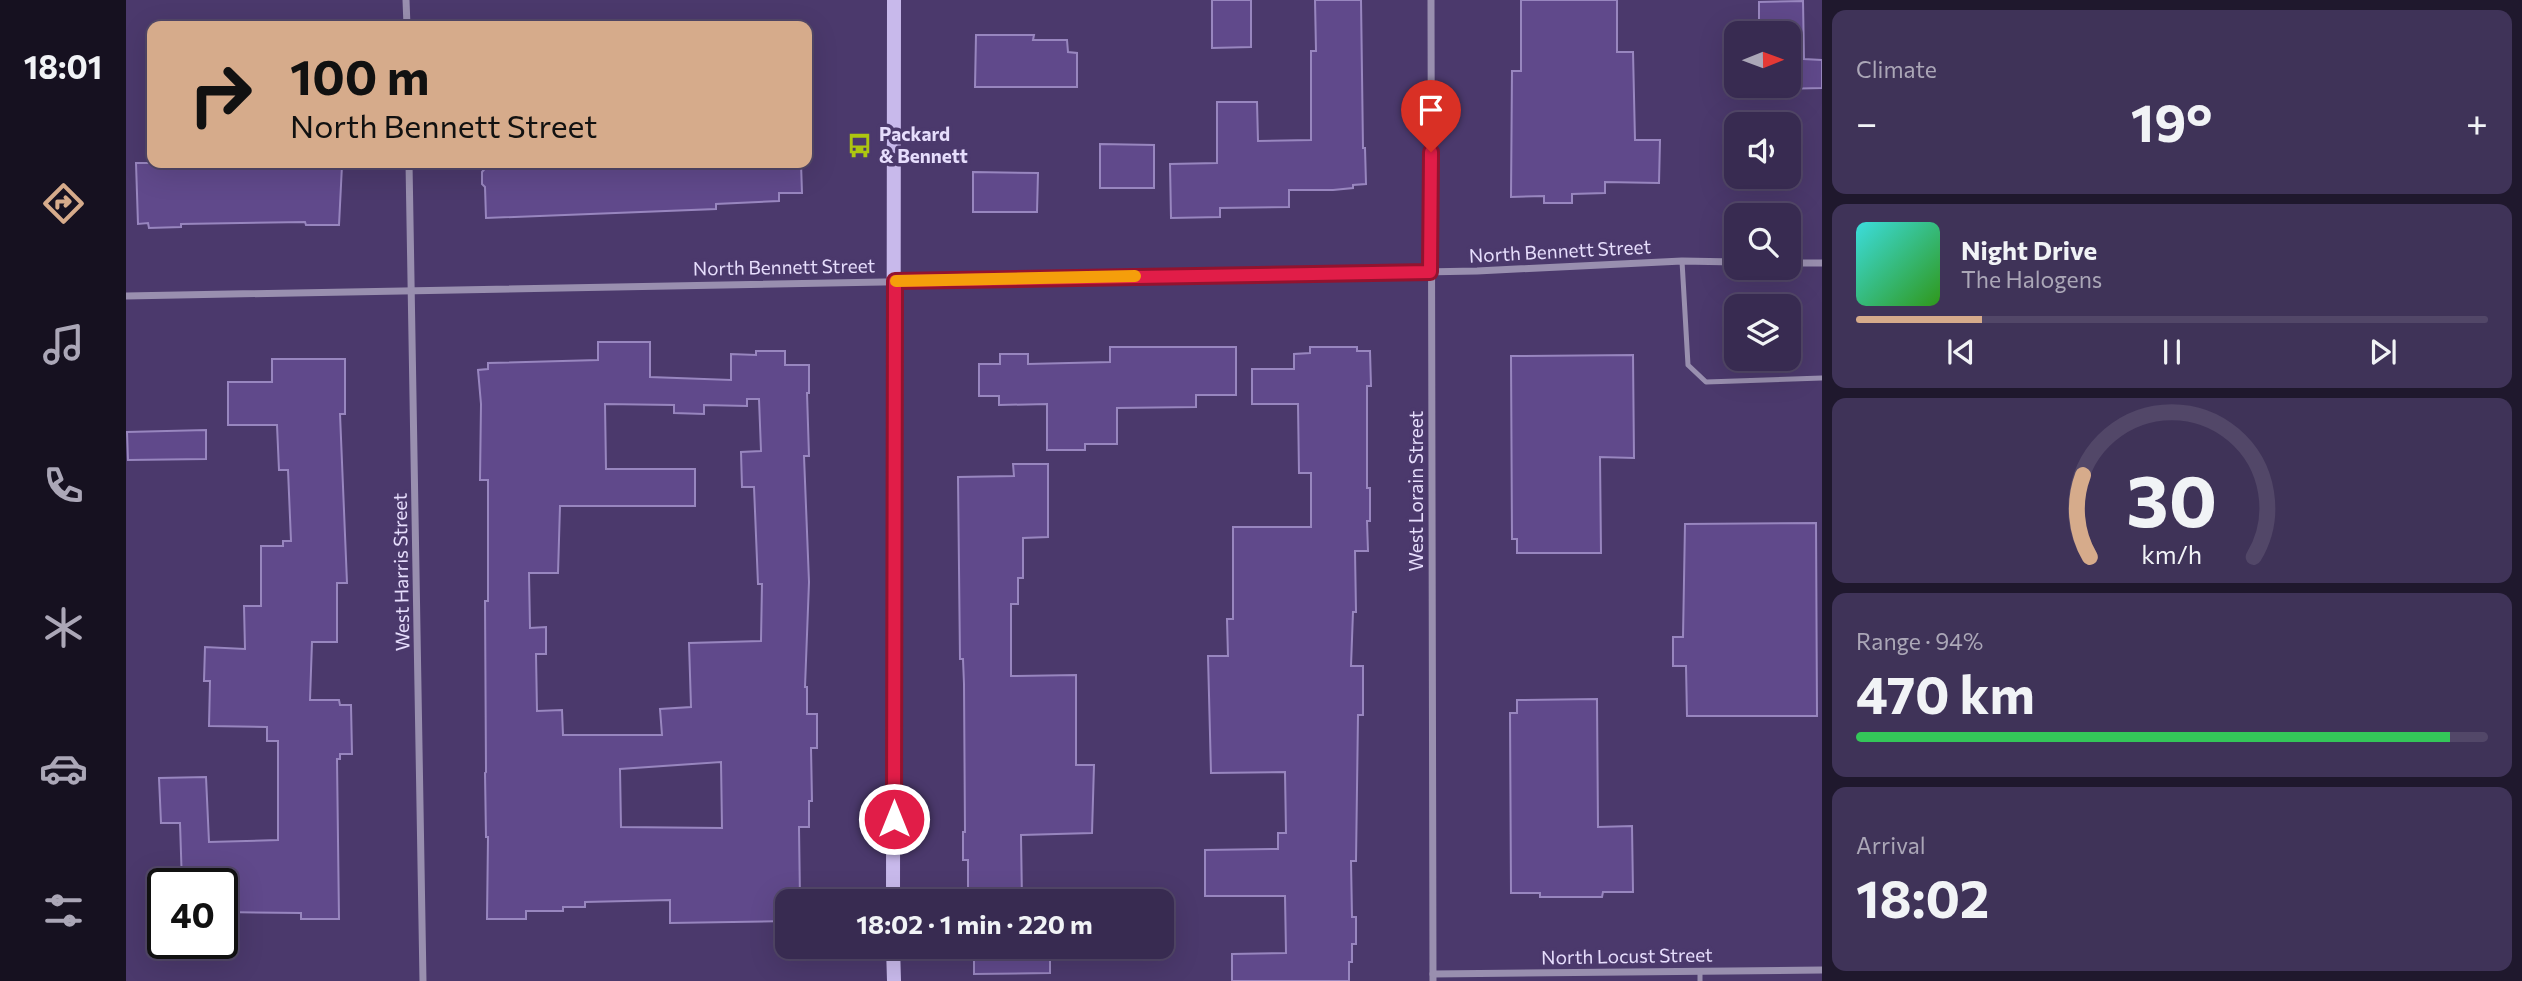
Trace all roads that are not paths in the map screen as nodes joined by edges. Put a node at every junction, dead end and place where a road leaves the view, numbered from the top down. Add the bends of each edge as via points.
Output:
1 (406, 0) edge
2 (894, 0) edge
3 (1431, 0) edge
4 (407, 21) edge
5 (409, 168) edge
6 (1682, 261) junction
7 (1724, 262) edge
8 (1801, 263) edge
9 (1822, 263) edge
10 (1430, 272) junction
11 (895, 281) junction
12 (411, 291) junction
13 (126, 296) edge
14 (1822, 378) edge
15 (893, 889) edge
16 (893, 959) edge
17 (1822, 970) edge
18 (1700, 971) junction
19 (1433, 978) edge
20 (424, 981) edge
21 (894, 981) edge
22 (1700, 981) edge

1 - 4 street
2 - 11 street
3 - 10 street, West Lorain Street
5 - 12 street, West Harris Street
6 - 7 street, North Bennett Street
6 - 10 street, North Bennett Street
6 - 14 lane via 1688,365 1706,382
8 - 9 street
10 - 11 street, North Bennett Street
10 - 19 street, West Lorain Street
11 - 12 street, North Bennett Street
11 - 15 street
12 - 13 street, North Bennett Street
12 - 20 street, West Harris Street
16 - 21 street
17 - 18 street, North Locust Street
18 - 19 street, North Locust Street
18 - 22 lane

